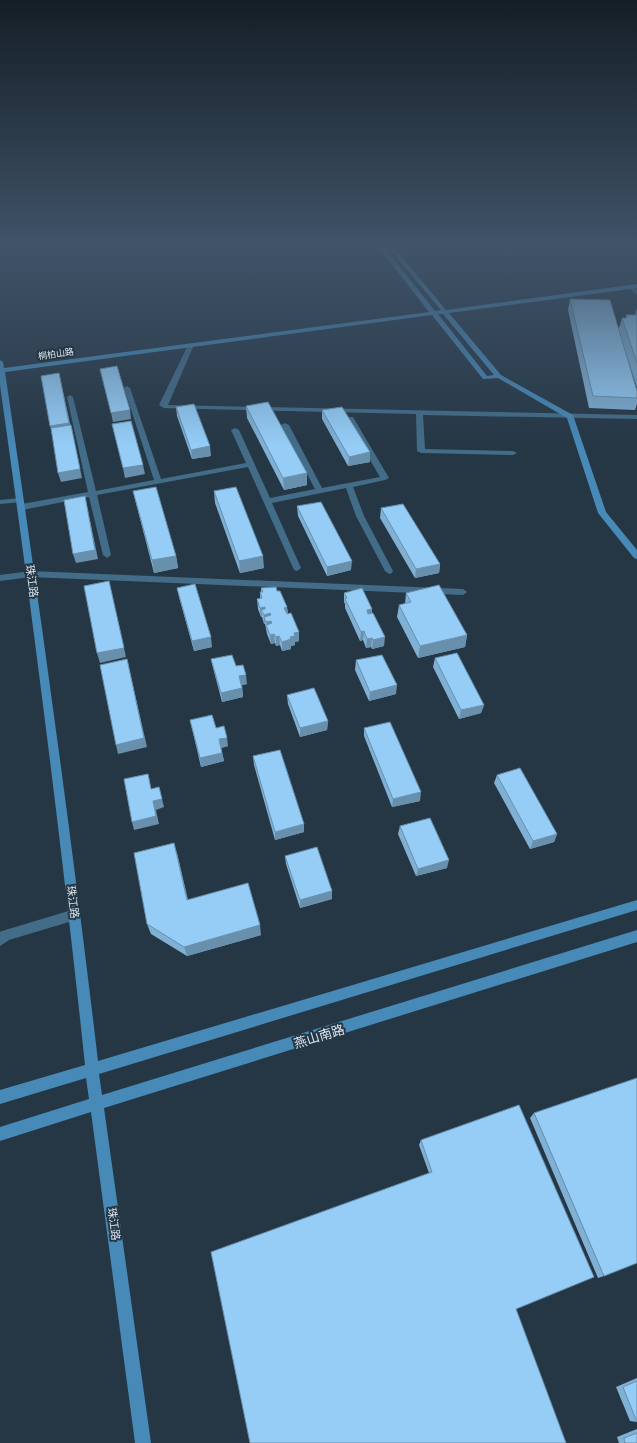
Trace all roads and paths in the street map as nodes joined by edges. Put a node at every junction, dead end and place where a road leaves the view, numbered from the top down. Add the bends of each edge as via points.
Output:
1 (429, 311) edge
2 (430, 311) edge
3 (432, 311) edge
4 (443, 311) edge
5 (190, 345) junction
6 (0, 367) edge
7 (499, 376) junction
8 (127, 388) dead end
9 (70, 397) dead end
10 (419, 413) junction
11 (570, 417) junction
12 (637, 417) edge
13 (350, 419) edge
14 (285, 425) dead end
15 (235, 430) dead end
16 (513, 453) dead end
17 (251, 464) junction
18 (158, 481) junction
19 (349, 485) junction
20 (320, 490) junction
21 (93, 494) junction
22 (267, 501) junction
23 (0, 502) edge
24 (21, 503) junction
25 (107, 555) dead end
26 (637, 556) edge
27 (298, 568) dead end
28 (390, 571) dead end
29 (31, 574) junction
30 (0, 578) edge
31 (463, 592) dead end
32 (637, 905) edge
33 (75, 915) junction
34 (637, 936) edge
35 (0, 940) edge
36 (92, 1069) junction
37 (0, 1097) edge
38 (98, 1104) junction
39 (0, 1134) edge
40 (143, 1443) edge

1 - 6 street, 桐柏山路
2 - 5 street, 桐柏山路
3 - 7 street via 485,378
4 - 7 street
5 - 6 street, 桐柏山路
5 - 10 street via 163,405 166,407
6 - 24 street, 珠江路
7 - 11 street
8 - 18 street
9 - 21 street
10 - 11 street
10 - 16 street via 421,451
11 - 12 street
11 - 26 street via 602,513
13 - 19 street via 385,478
14 - 20 street
15 - 17 street
17 - 18 street
17 - 22 street
18 - 21 street
19 - 20 street
19 - 28 street via 360,516
20 - 22 street
21 - 24 street
21 - 25 street
22 - 27 street
23 - 24 street
24 - 29 street, 珠江路
29 - 30 street
29 - 31 street
29 - 33 street, 珠江路
32 - 36 street
33 - 35 street via 6,935
33 - 36 street, 珠江路
34 - 38 street, 燕山南路
36 - 37 street
36 - 38 street, 珠江路
38 - 39 street, 燕山南路
38 - 40 street, 珠江路

